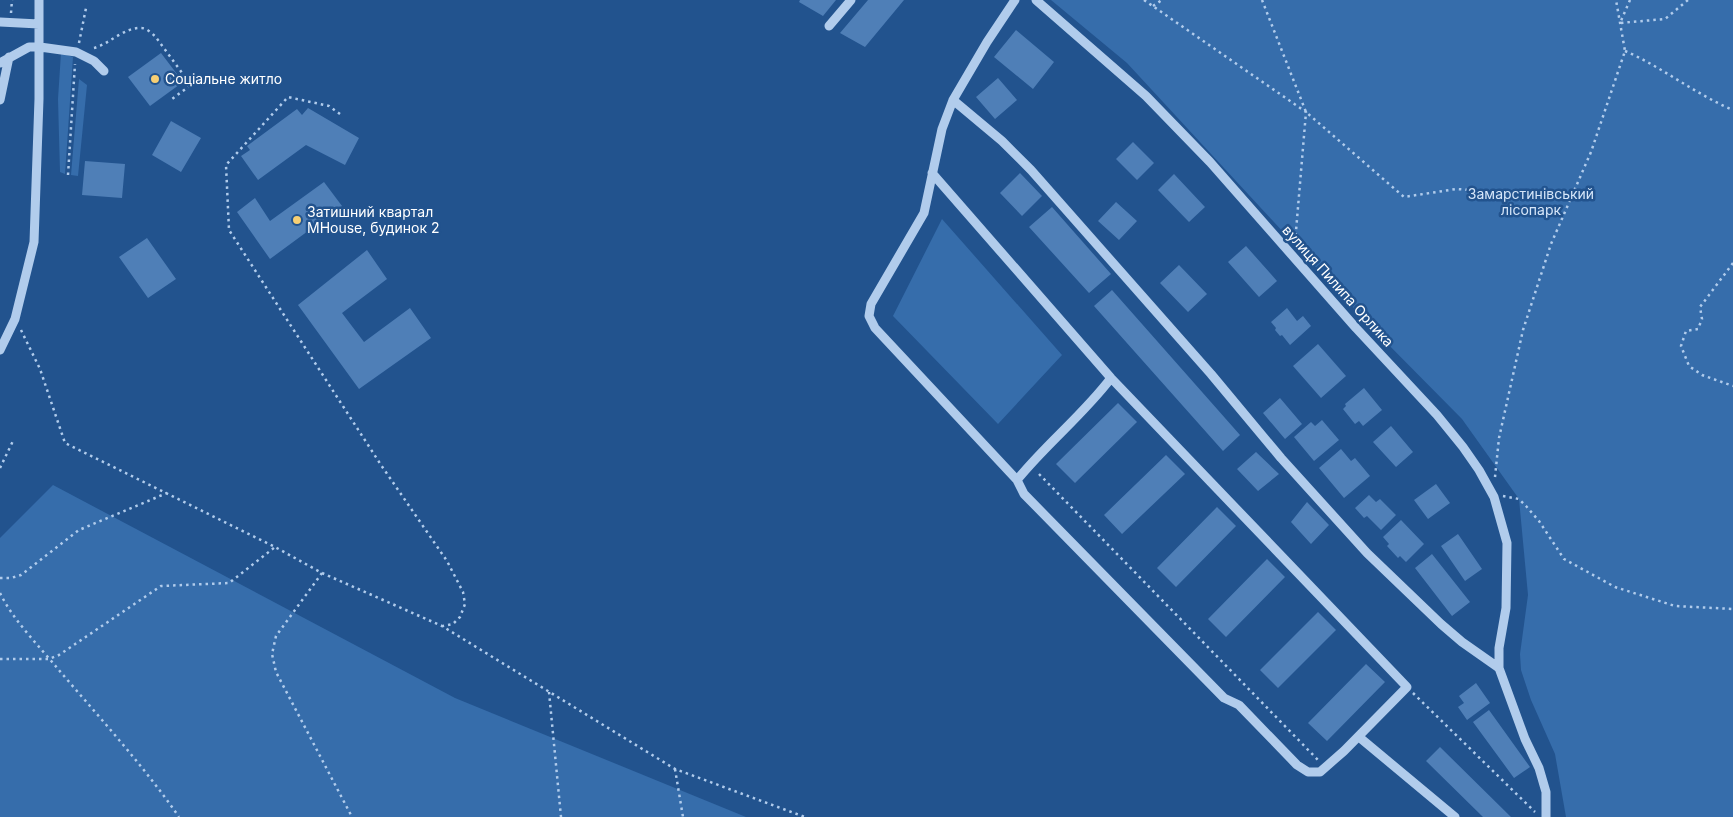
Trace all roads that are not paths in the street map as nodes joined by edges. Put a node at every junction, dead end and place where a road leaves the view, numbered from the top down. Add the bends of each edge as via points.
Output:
1 (39, 0) edge
2 (851, 0) edge
3 (1015, 0) edge
4 (1036, 0) edge
5 (0, 22) edge
6 (39, 24) junction
7 (829, 26) dead end
8 (40, 47) junction
9 (9, 57) junction
10 (0, 63) edge
11 (104, 71) dead end
12 (0, 100) edge
13 (953, 100) junction
14 (932, 172) junction
15 (0, 350) edge
16 (1111, 378) junction
17 (1017, 480) junction
18 (1499, 668) junction
19 (1359, 737) junction
20 (1455, 817) edge
21 (1546, 817) edge

1 - 6 street
2 - 7 street
3 - 13 street
4 - 18 street, вулиця Пилипа Орлика via 1152,102 1210,162 1437,415 1479,470 1494,497 1507,543 1506,608
5 - 6 street
6 - 8 street
8 - 9 street
8 - 11 street via 76,52 94,61
8 - 15 street via 34,242 15,319
9 - 10 street
9 - 12 street
13 - 14 street
13 - 18 street via 1002,141 1037,178 1367,553 1441,624
14 - 16 street
14 - 17 street via 924,213 871,304 869,316 875,328
16 - 17 street
16 - 19 street via 1406,687
17 - 19 street via 1024,494 1204,678 1224,698 1240,705 1297,765 1310,773 1320,772 1341,759
18 - 21 street, вулиця Пилипа Орлика via 1524,739 1539,768 1546,792
19 - 20 street

